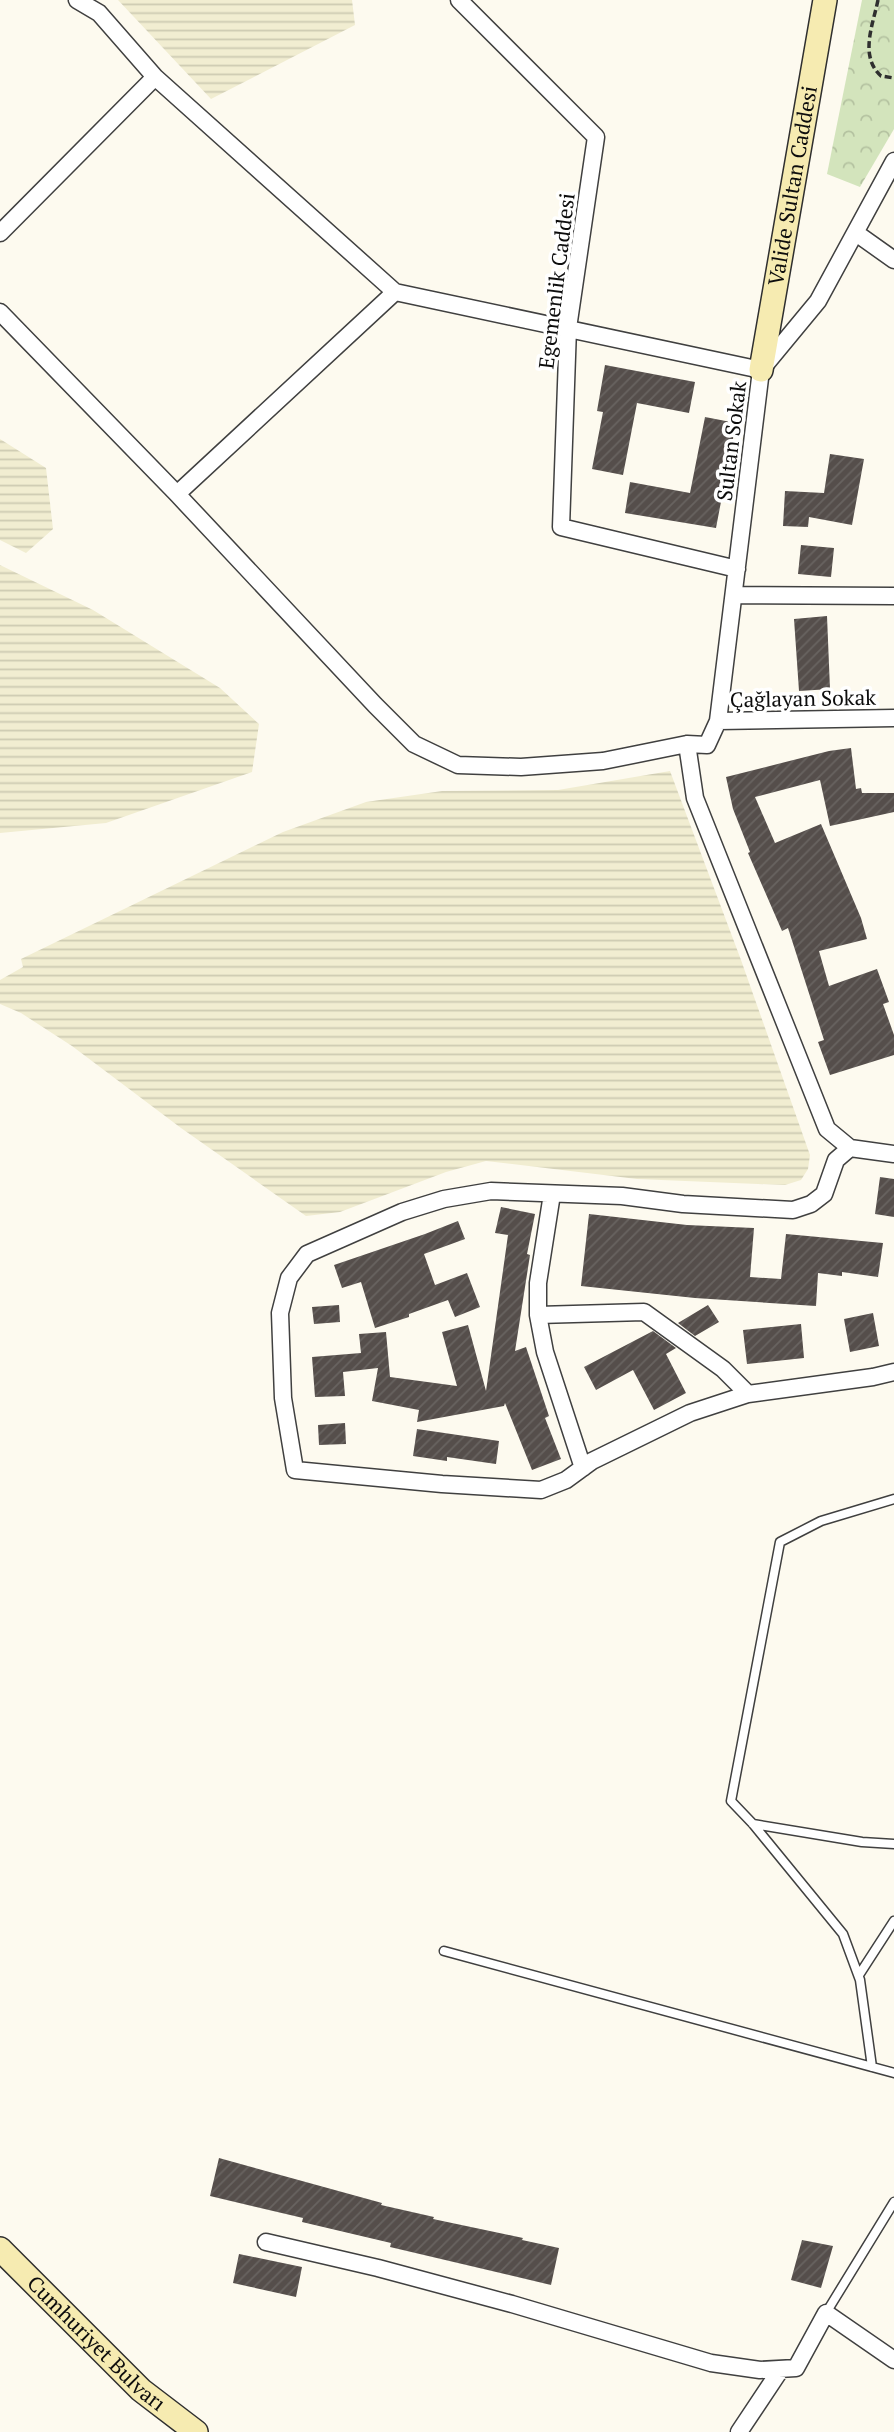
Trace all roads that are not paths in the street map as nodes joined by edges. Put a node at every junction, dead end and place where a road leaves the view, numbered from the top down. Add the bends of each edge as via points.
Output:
1 (77, 0) edge
2 (459, 0) edge
3 (825, 0) edge
4 (155, 77) junction
5 (894, 161) edge
6 (0, 233) edge
7 (856, 233) junction
8 (894, 260) edge
9 (395, 292) junction
10 (0, 312) edge
11 (568, 328) junction
12 (761, 370) junction
13 (177, 494) junction
14 (737, 569) junction
15 (735, 595) junction
16 (894, 596) edge
17 (894, 718) edge
18 (718, 721) junction
19 (687, 744) junction
20 (850, 1148) junction
21 (894, 1154) edge
22 (552, 1194) junction
23 (538, 1315) junction
24 (894, 1372) edge
25 (748, 1394) junction
26 (583, 1468) junction
27 (894, 1499) edge
28 (753, 1824) junction
29 (894, 1844) edge
30 (894, 1921) edge
31 (444, 1951) dead end
32 (859, 1975) junction
33 (872, 2067) junction
34 (894, 2073) edge
35 (894, 2202) edge
36 (266, 2242) dead end
37 (0, 2249) edge
38 (826, 2313) junction
39 (894, 2360) edge
40 (781, 2369) junction
41 (195, 2432) edge
42 (739, 2432) edge

1 - 4 street via 99,13
2 - 11 street, Egemenlik Caddesi via 596,137
3 - 12 street, Valide Sultan Caddesi
4 - 6 street
4 - 9 street
5 - 7 street, Sultan Sokak
7 - 8 street
7 - 12 street, Sultan Sokak via 818,301
9 - 11 street
9 - 13 street
10 - 13 street
11 - 12 street
11 - 14 street, Egemenlik Caddesi via 561,527
12 - 14 street, Sultan Sokak
13 - 19 street via 414,744 458,765 521,767 603,761
14 - 15 street, Sultan Sokak
15 - 16 street
15 - 18 street, Sultan Sokak
17 - 18 street, Çağlayan Sokak
18 - 19 street, Çağlayan Sokak via 707,745
19 - 20 street via 695,798 827,1129
20 - 21 street
20 - 22 street via 836,1160 824,1194 793,1210
22 - 23 street via 538,1283
22 - 26 street via 491,1191 444,1199 402,1212 307,1254 289,1278 280,1314 284,1398 295,1470 541,1490
23 - 25 street via 644,1312 723,1369
23 - 26 street via 545,1352
24 - 25 street
25 - 26 street via 690,1413
27 - 28 lane via 821,1521 780,1542 730,1801
28 - 29 lane
28 - 32 lane via 843,1934
30 - 32 lane
31 - 33 lane
32 - 33 lane
33 - 34 lane
35 - 38 lane
36 - 40 street via 485,2297 711,2363
37 - 41 street, Cumhuriyet Bulvarı via 141,2390
38 - 39 street
38 - 40 street via 796,2368
40 - 42 street

